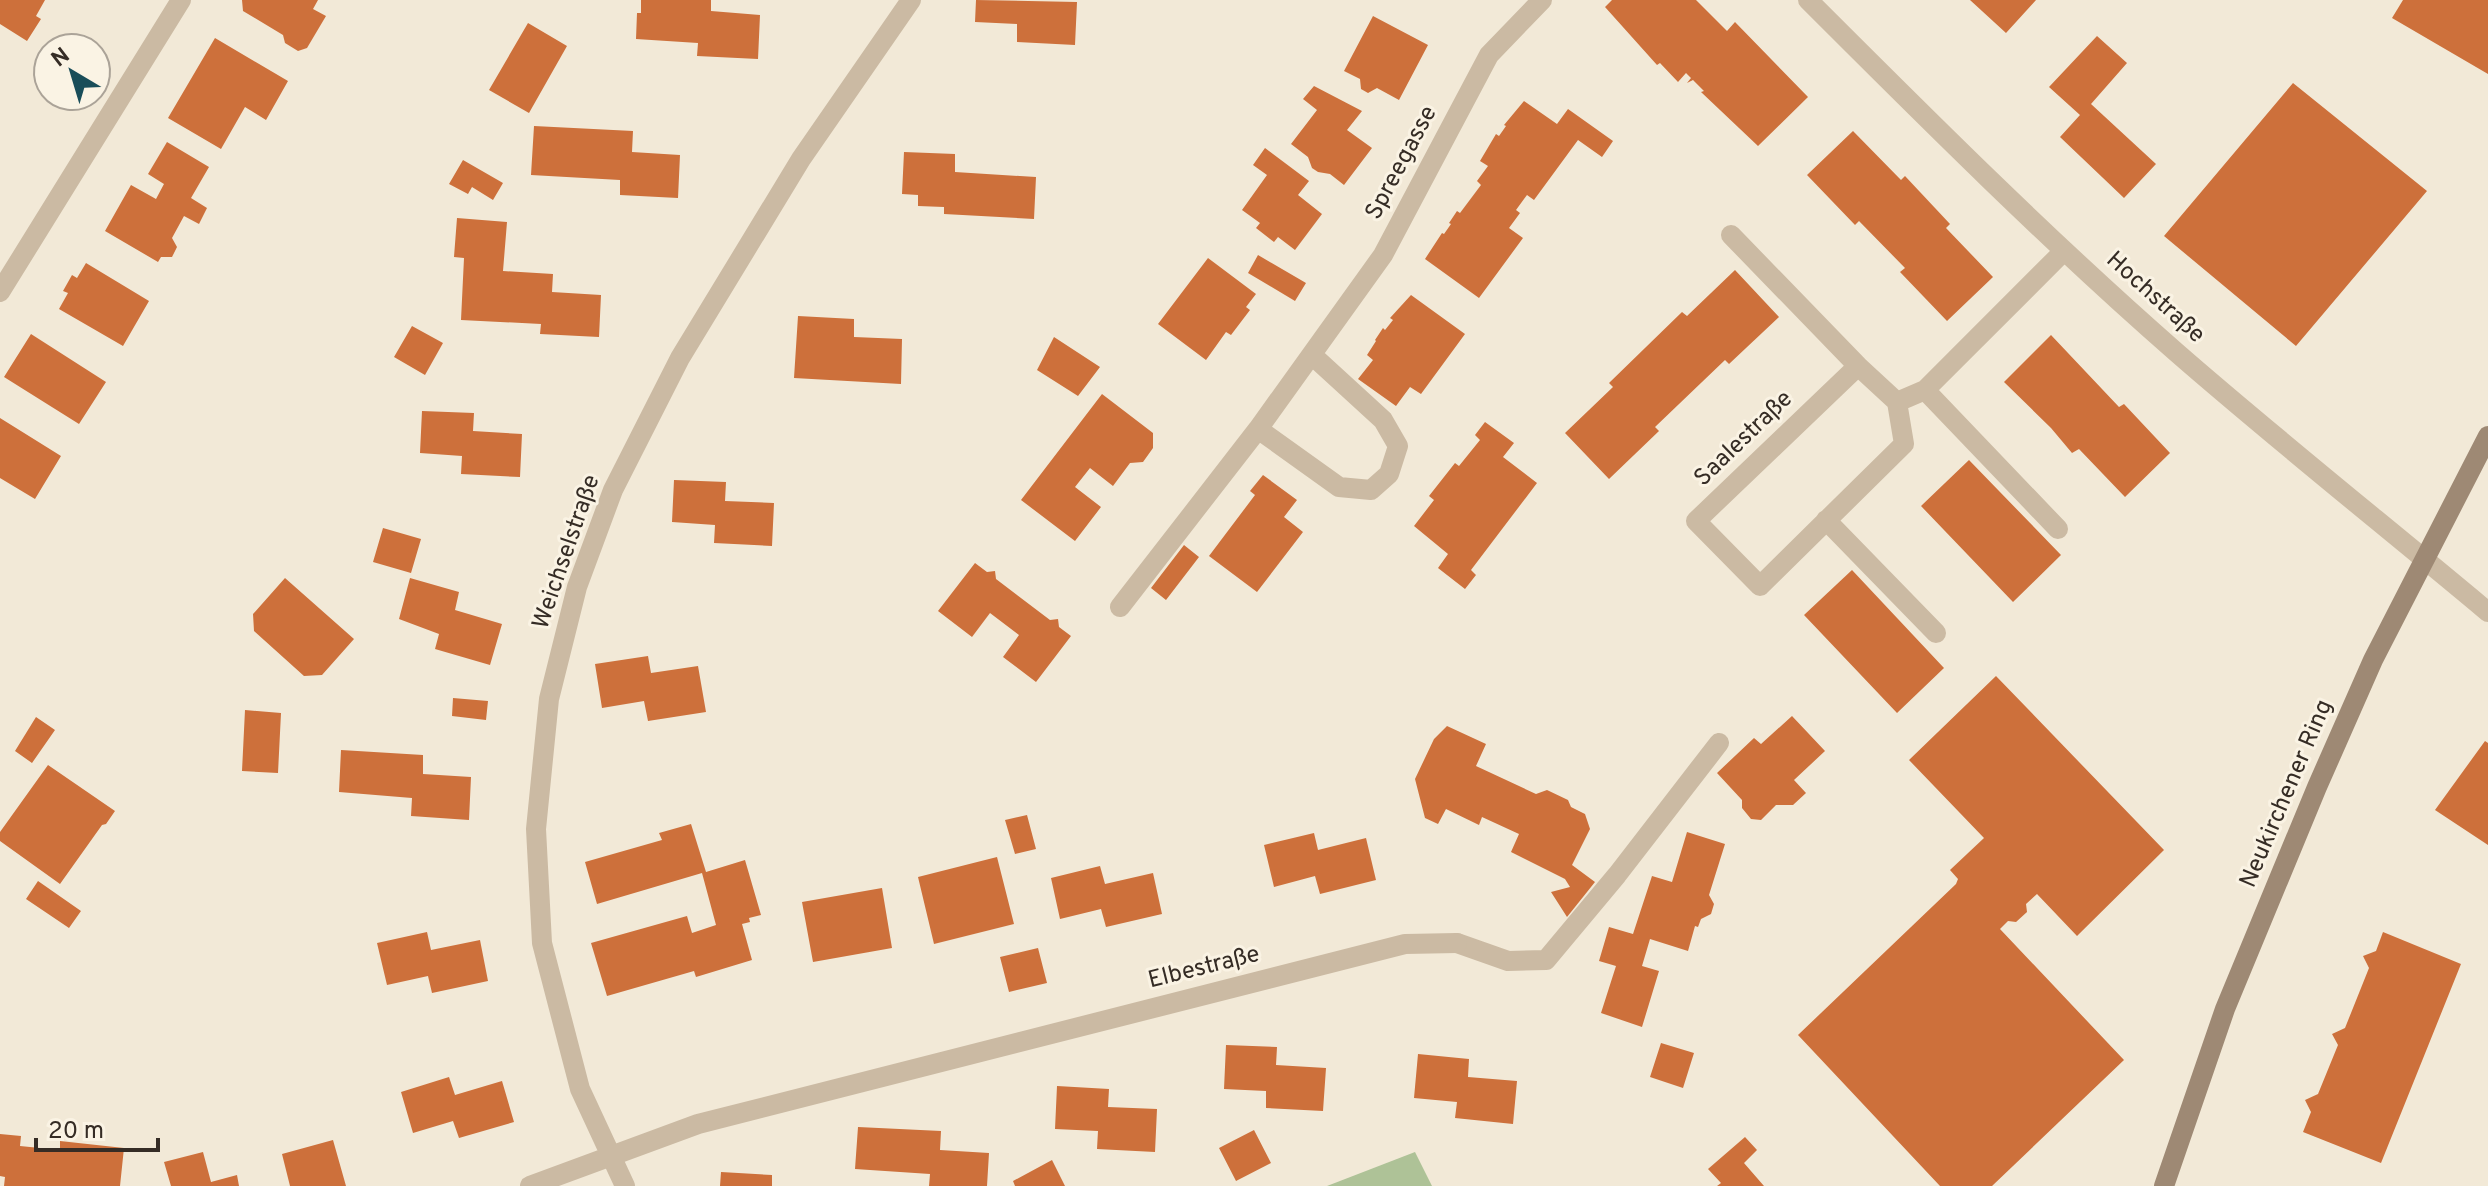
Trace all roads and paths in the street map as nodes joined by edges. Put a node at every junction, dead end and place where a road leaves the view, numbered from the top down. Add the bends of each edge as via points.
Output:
1 (181, 0) edge
2 (911, 0) edge
3 (1542, 0) edge
4 (1808, 0) edge
5 (1731, 235) dead end
6 (2064, 251) junction
7 (0, 292) edge
8 (1312, 355) junction
9 (1858, 366) junction
10 (1925, 390) junction
11 (1897, 402) junction
12 (1258, 429) junction
13 (2488, 436) edge
14 (1826, 520) junction
15 (2058, 529) dead end
16 (2425, 559) junction
17 (1120, 607) dead end
18 (2488, 612) edge
19 (1936, 633) dead end
20 (1719, 743) dead end
21 (609, 1156) junction
22 (530, 1186) edge
23 (625, 1186) edge
24 (2164, 1186) edge

1 - 7 street
2 - 21 street, Weichselstraße via 801,159 680,358 613,490 577,587 549,699 536,843 542,943 580,1089
3 - 8 street, Spreegasse via 1489,55 1383,255
4 - 6 street, Hochstraße
5 - 9 street
6 - 10 street
6 - 16 street, Hochstraße via 2260,425
8 - 12 street, Spreegasse
8 - 12 street via 1383,420 1398,446 1389,474 1371,490 1339,487
9 - 11 street
9 - 14 street, Saalestraße via 1696,521 1760,586
10 - 11 street
10 - 15 street
11 - 14 street, Saalestraße via 1904,444
12 - 17 street, Spreegasse
13 - 16 street, Neukirchener Ring
14 - 19 street
16 - 18 street, Hochstraße
16 - 24 street, Neukirchener Ring via 2317,787 2225,1009
20 - 21 street, Elbestraße via 1546,960 1508,961 1457,943 1389,947 698,1124
21 - 22 street, Elbestraße
21 - 23 street, Weichselstraße

